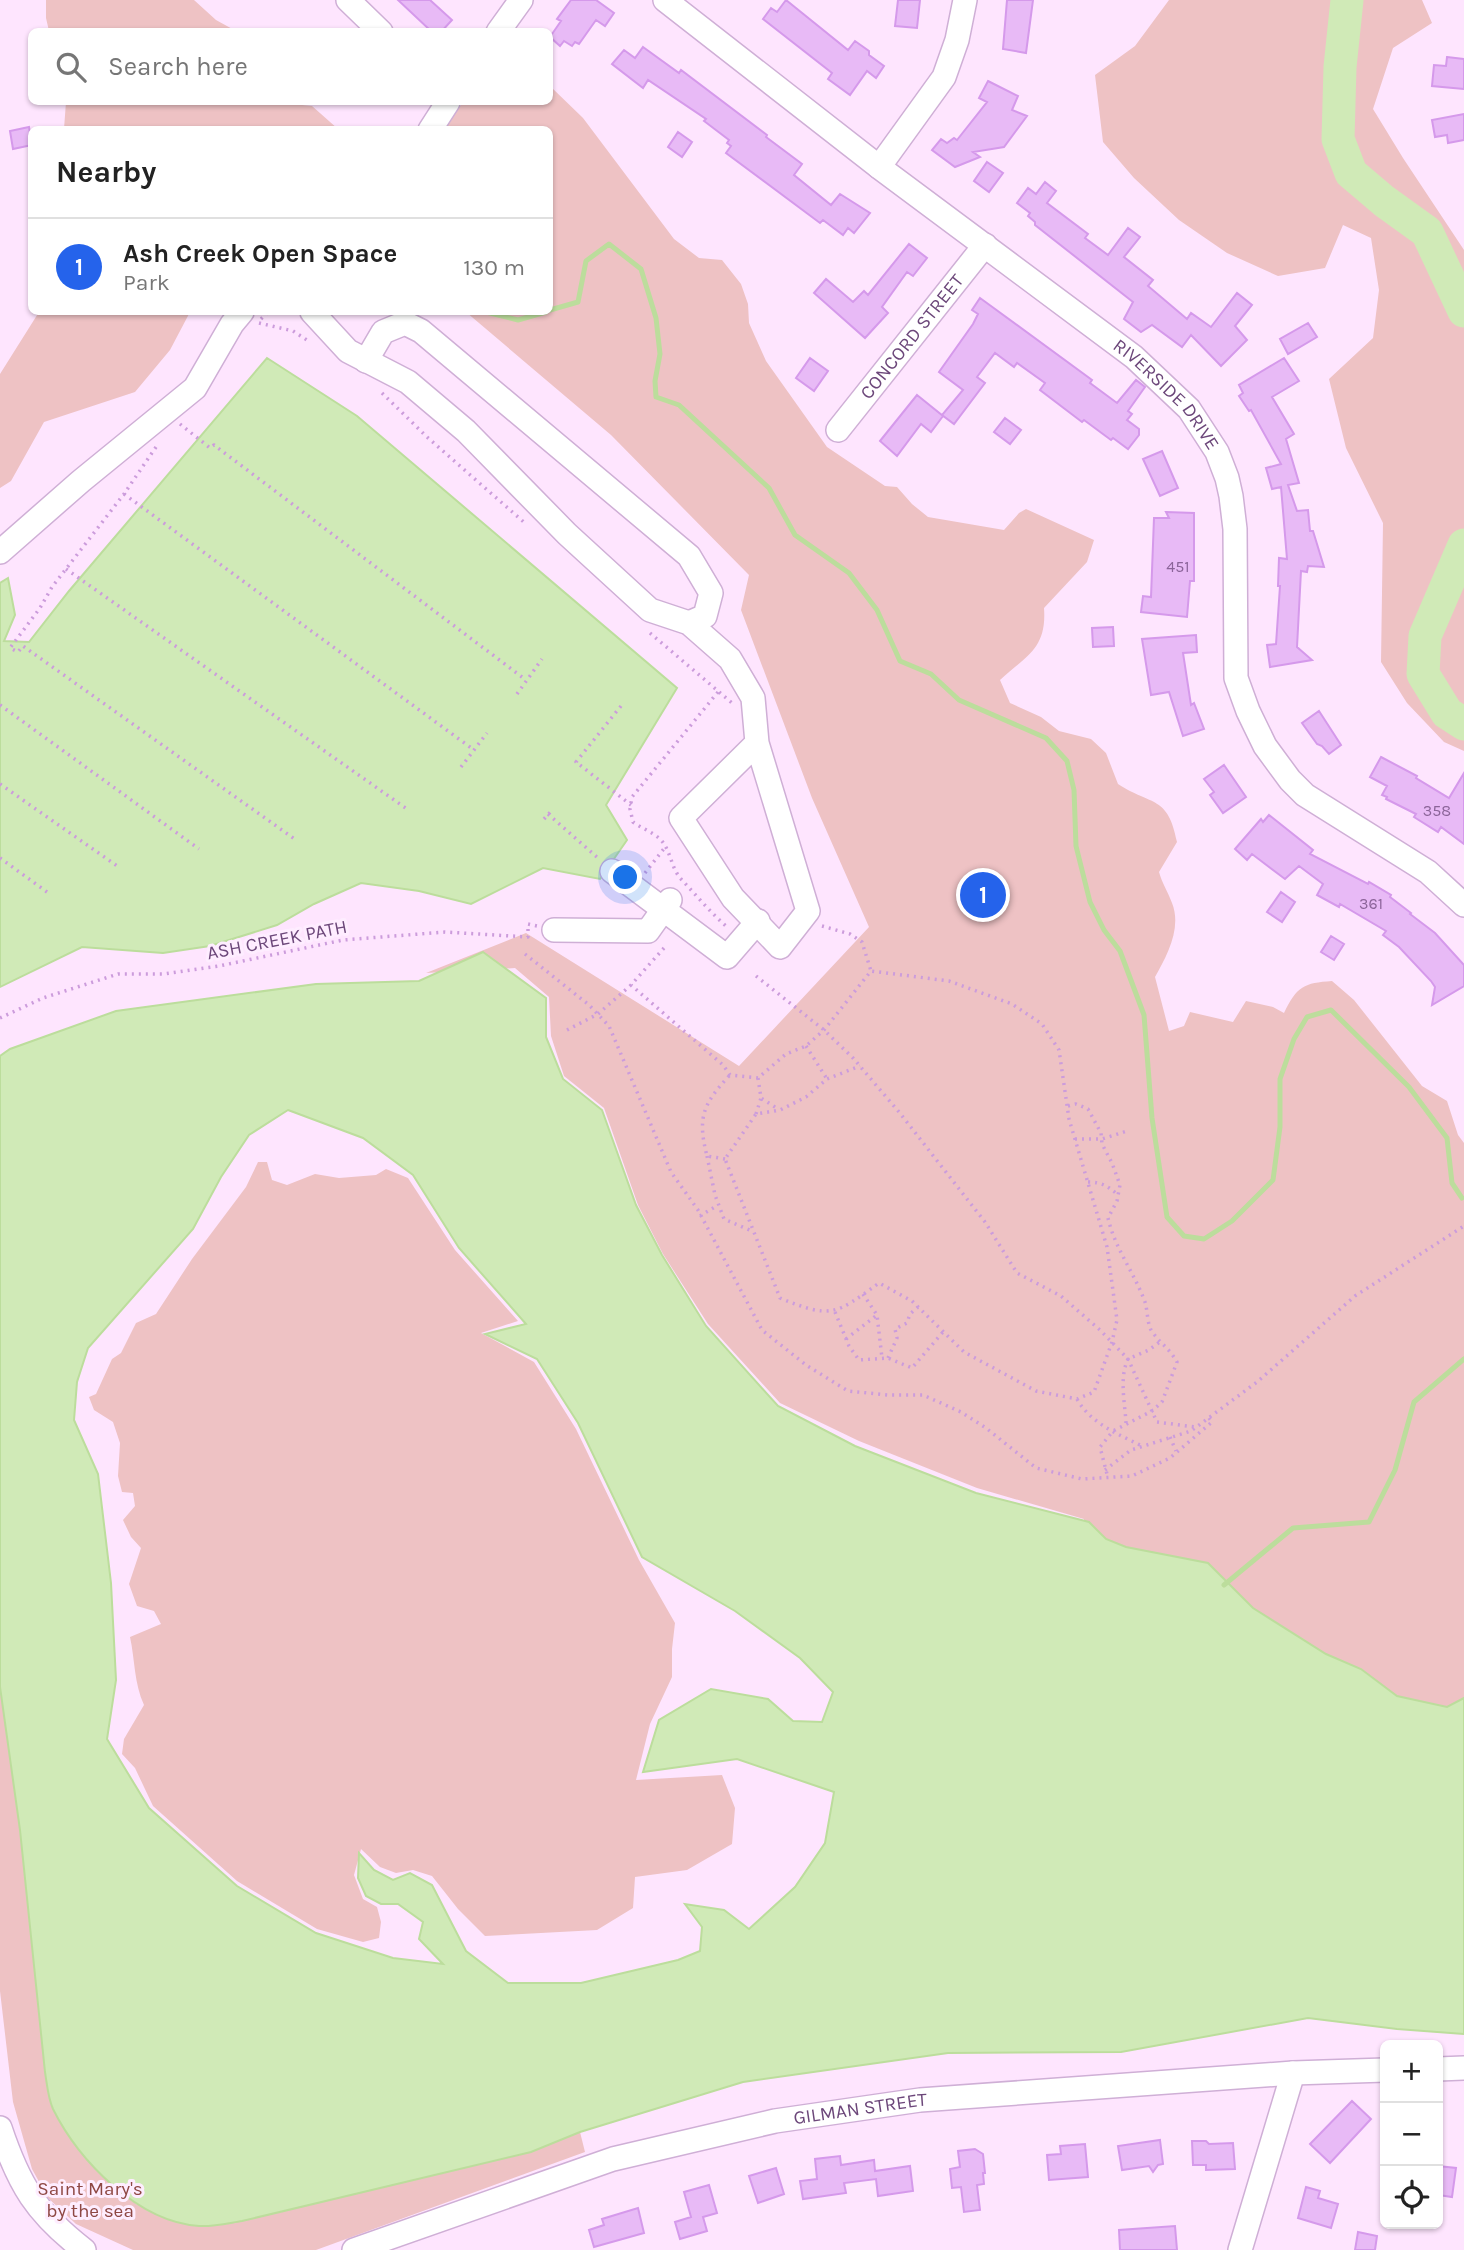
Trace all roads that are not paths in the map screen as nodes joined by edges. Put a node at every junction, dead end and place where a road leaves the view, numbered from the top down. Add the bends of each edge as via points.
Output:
1 (348, 0) edge
2 (521, 0) edge
3 (664, 0) edge
4 (965, 0) edge
5 (377, 28) edge
6 (501, 28) edge
7 (446, 105) edge
8 (433, 126) edge
9 (879, 167) junction
10 (985, 245) junction
11 (240, 315) edge
12 (315, 315) edge
13 (366, 361) junction
14 (838, 430) dead end
15 (0, 552) edge
16 (689, 623) junction
17 (756, 733) junction
18 (612, 871) road end
19 (667, 905) junction
20 (1464, 905) edge
21 (758, 921) junction
22 (554, 930) road end
23 (1464, 2068) edge
24 (1443, 2069) edge
25 (1380, 2070) edge
26 (1293, 2073) junction
27 (0, 2128) edge
28 (84, 2250) edge
29 (355, 2250) edge
30 (1240, 2250) edge

1 - 5 street
2 - 6 street
3 - 9 street, RIVERSIDE DRIVE
4 - 9 street via 944,77
7 - 8 street
9 - 10 street, RIVERSIDE DRIVE
10 - 14 street, CONCORD STREET
10 - 20 street, RIVERSIDE DRIVE via 1134,357 1200,423 1217,452 1231,496 1236,678 1265,746 1305,795 1427,872
11 - 15 street via 195,388
12 - 13 street via 348,351
13 - 16 street via 408,382 456,423 650,610
13 - 16 street via 383,332 405,323 421,331 689,556 711,593 705,616
16 - 17 street via 730,659 753,698
17 - 21 street via 681,818 733,898
17 - 21 street via 808,911 780,947
18 - 19 street
19 - 21 street via 727,957
19 - 22 street via 648,931
23 - 24 street
25 - 26 street, GILMAN STREET
26 - 29 street, GILMAN STREET via 920,2100 775,2121 613,2159
26 - 30 street
27 - 28 street via 22,2185 38,2209

